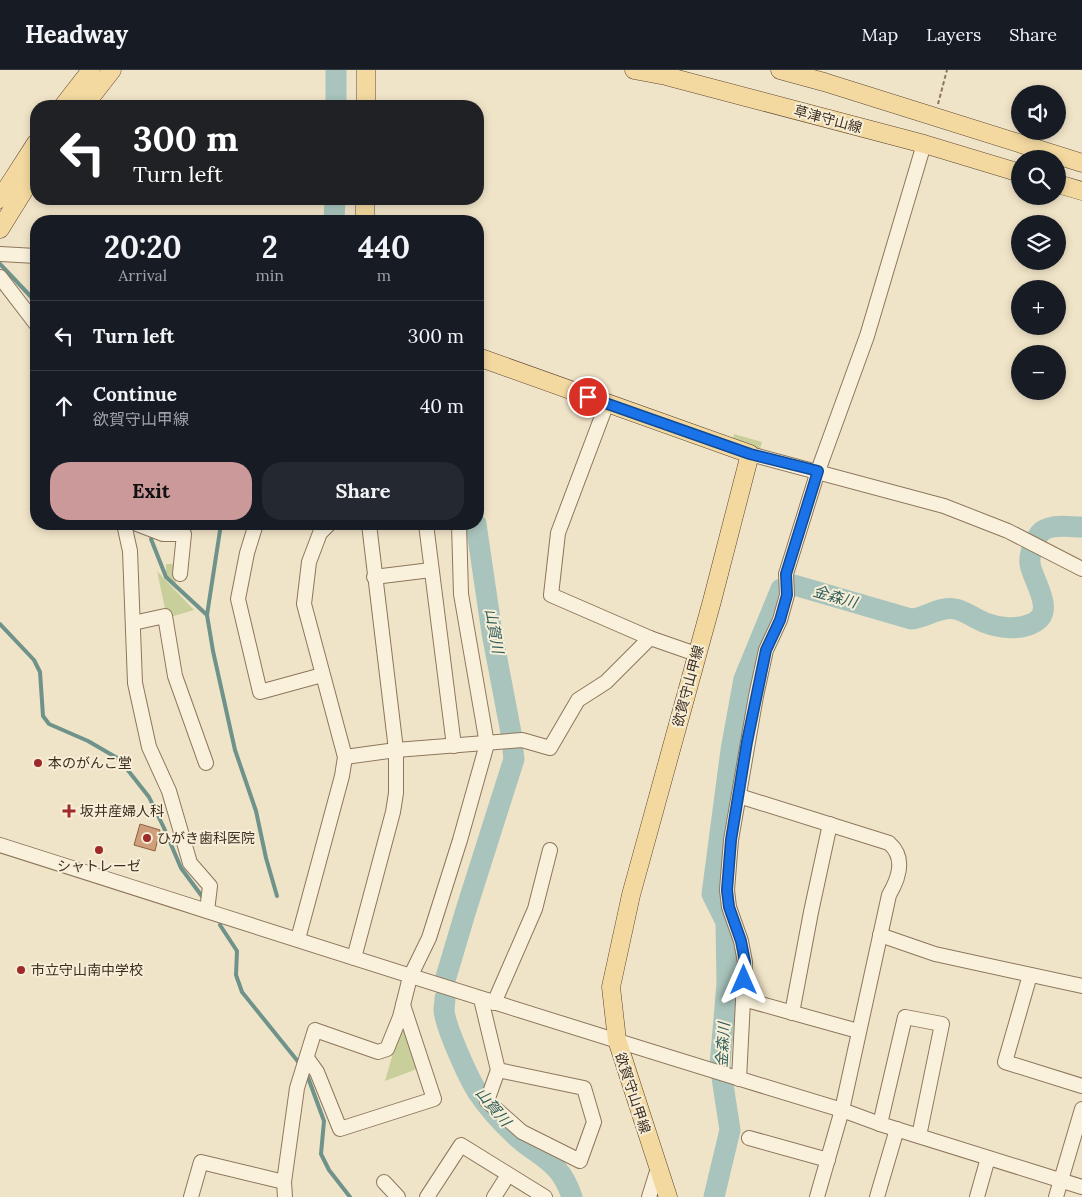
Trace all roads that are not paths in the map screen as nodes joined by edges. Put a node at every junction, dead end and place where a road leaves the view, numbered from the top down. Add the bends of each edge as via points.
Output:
1 (90, 70) edge
2 (112, 70) edge
3 (366, 70) edge
4 (634, 70) edge
5 (780, 70) edge
6 (68, 100) edge
7 (89, 100) edge
8 (366, 100) edge
9 (924, 144) junction
10 (30, 152) edge
11 (1082, 163) edge
12 (1011, 170) edge
13 (30, 182) edge
14 (1066, 186) edge
15 (1082, 191) edge
16 (0, 199) edge
17 (0, 229) edge
18 (0, 254) edge
19 (30, 256) edge
20 (0, 277) edge
21 (30, 316) edge
22 (484, 359) edge
23 (607, 403) junction
24 (750, 454) junction
25 (818, 471) junction
26 (125, 530) edge
27 (153, 530) edge
28 (254, 530) edge
29 (323, 530) edge
30 (370, 530) edge
31 (427, 530) edge
32 (459, 530) edge
33 (1082, 569) edge
34 (431, 570) junction
35 (180, 574) dead end
36 (374, 577) junction
37 (133, 623) junction
38 (650, 638) junction
39 (696, 654) junction
40 (322, 675) junction
41 (487, 744) junction
42 (454, 746) junction
43 (396, 750) junction
44 (345, 757) junction
45 (206, 762) dead end
46 (739, 796) junction
47 (830, 824) junction
48 (0, 845) edge
49 (550, 850) dead end
50 (207, 911) junction
51 (880, 934) junction
52 (298, 939) junction
53 (354, 958) junction
54 (1030, 975) junction
55 (410, 977) junction
56 (1082, 986) edge
57 (743, 999) junction
58 (487, 1001) junction
59 (402, 1004) junction
60 (792, 1012) junction
61 (858, 1031) junction
62 (616, 1040) junction
63 (304, 1067) junction
64 (498, 1070) junction
65 (739, 1079) junction
66 (1082, 1086) edge
67 (1082, 1109) edge
68 (842, 1110) junction
69 (880, 1124) junction
70 (897, 1129) junction
71 (919, 1136) junction
72 (748, 1138) dead end
73 (988, 1158) junction
74 (828, 1160) junction
75 (658, 1168) junction
76 (508, 1175) junction
77 (1061, 1181) junction
78 (284, 1182) junction
79 (384, 1182) dead end
80 (1082, 1187) edge
81 (191, 1197) edge
82 (285, 1197) edge
83 (398, 1197) edge
84 (427, 1197) edge
85 (494, 1197) edge
86 (545, 1197) edge
87 (648, 1197) edge
88 (668, 1197) edge
89 (817, 1197) edge
90 (877, 1197) edge
91 (977, 1197) edge
92 (1056, 1197) edge

1 - 6 main road
2 - 7 main road
3 - 8 main road
4 - 9 main road, 草津守山線
5 - 11 main road
9 - 12 main road, 草津守山線
9 - 25 street via 867,336
10 - 16 main road
13 - 17 main road
14 - 15 main road
18 - 19 street
20 - 21 street
22 - 23 main road
23 - 24 main road
23 - 38 street via 558,533 551,595
24 - 25 street
24 - 39 main road, 欲賀守山甲線
25 - 33 street via 944,506 1008,531
25 - 46 street via 786,574 787,595 780,620 766,650
26 - 37 street via 130,551
27 - 35 street via 163,534 184,534
28 - 40 street via 238,599 260,692
29 - 40 street via 310,562 304,604
30 - 36 street
31 - 34 street
32 - 41 street via 461,594
34 - 36 street
34 - 42 street
36 - 43 street
37 - 45 street via 166,616 175,676
37 - 50 street via 135,682 149,747 169,791 190,863 210,886
38 - 39 street
38 - 41 street via 606,682 578,700 550,748 522,740
39 - 62 main road, 欲賀守山甲線 via 615,962 611,987
40 - 44 street
41 - 42 street
41 - 55 street via 429,938
42 - 43 street
43 - 44 street
43 - 53 street via 393,812
44 - 52 street
46 - 47 street
46 - 57 street via 727,890 745,962
47 - 51 street via 889,843 895,848 900,871 889,895
47 - 60 street
48 - 50 street
49 - 58 street via 534,909
50 - 52 street
51 - 54 street via 935,954
51 - 61 street
52 - 53 street
53 - 55 street
54 - 56 street
54 - 66 street via 1006,1062
55 - 58 street
55 - 59 street
57 - 60 street
57 - 65 street
58 - 62 street
58 - 64 street
59 - 63 street via 387,1049 378,1052 314,1030
59 - 63 street via 434,1099 340,1129 317,1072
60 - 61 street
61 - 68 street
62 - 65 street
62 - 75 main road, 欲賀守山甲線
63 - 78 street
64 - 64 street via 488,1101 522,1132 580,1160 594,1122 584,1088
65 - 68 street
67 - 77 street
68 - 69 street
68 - 74 street
69 - 70 street
69 - 71 street via 905,1016 942,1024
70 - 71 street
70 - 90 street
71 - 73 street
72 - 74 street
73 - 77 street
73 - 91 street
74 - 89 street
75 - 87 street
75 - 88 main road, 欲賀守山甲線
76 - 84 street via 460,1145
76 - 85 street
76 - 86 street
77 - 80 street
77 - 92 street
78 - 81 street via 201,1162
78 - 82 street
79 - 83 street

